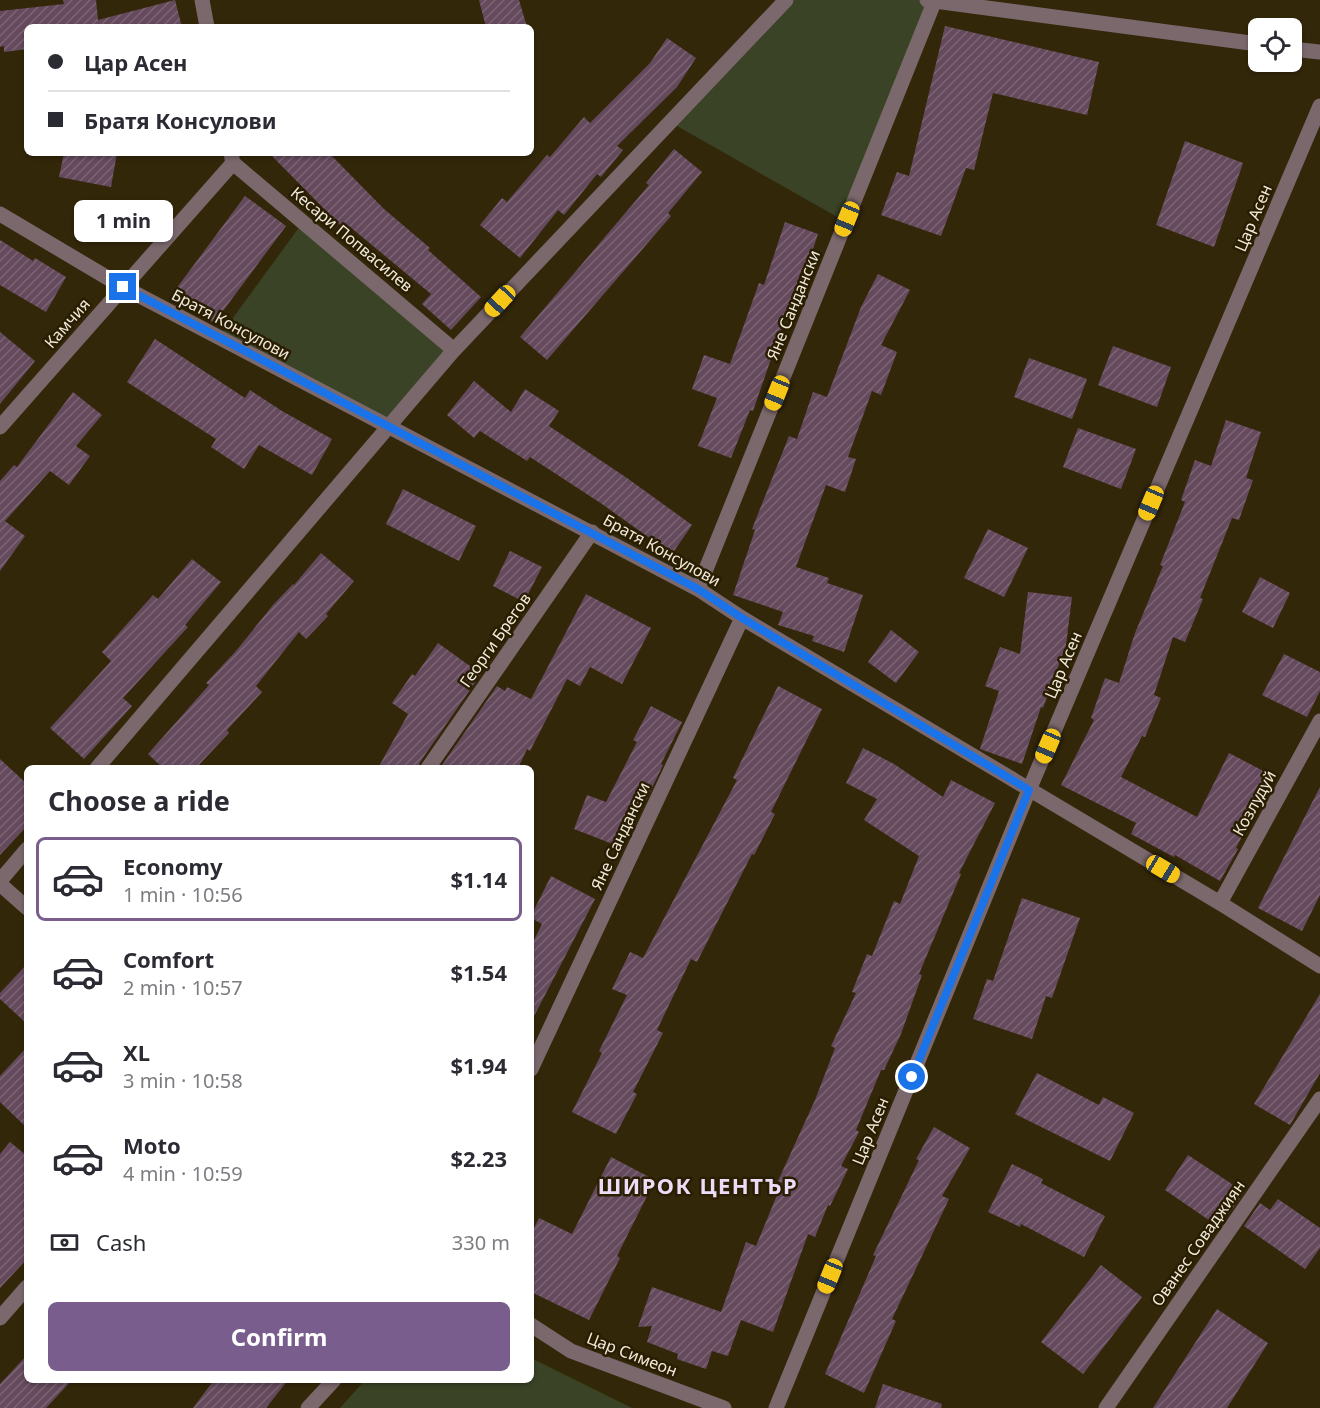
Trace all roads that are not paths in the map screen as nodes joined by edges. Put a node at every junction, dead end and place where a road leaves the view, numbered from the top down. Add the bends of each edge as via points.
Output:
1 (202, 0) edge
2 (786, 0) edge
3 (932, 1) edge
4 (206, 24) edge
5 (1248, 43) edge
6 (1302, 50) edge
7 (1320, 52) edge
8 (1320, 106) edge
9 (232, 158) edge
10 (0, 214) edge
11 (123, 287) junction
12 (454, 350) junction
13 (0, 427) edge
14 (389, 428) junction
15 (592, 532) junction
16 (698, 589) junction
17 (742, 618) junction
18 (1320, 721) edge
19 (100, 765) edge
20 (430, 765) edge
21 (1029, 790) junction
22 (24, 853) edge
23 (0, 882) edge
24 (1220, 903) junction
25 (24, 905) edge
26 (1320, 966) edge
27 (534, 1063) edge
28 (1320, 1099) edge
29 (24, 1290) edge
30 (0, 1318) edge
31 (534, 1327) edge
32 (331, 1383) edge
33 (308, 1408) edge
34 (724, 1408) edge
35 (776, 1408) edge
36 (1106, 1408) edge

1 - 4 street
2 - 12 street
3 - 5 street
3 - 16 street, Яне Сандански
6 - 7 street
8 - 21 street, Цар Асен
9 - 11 street, Камчия
9 - 12 street, Кесари Попвасилев
10 - 11 street, Братя Консулови
11 - 13 street, Камчия
11 - 14 street, Братя Консулови
12 - 14 street
14 - 15 street, Братя Консулови
14 - 19 street
15 - 16 street, Братя Консулови
15 - 20 street, Георги Брегов
16 - 17 street, Братя Консулови
17 - 21 street, Братя Консулови
17 - 27 street, Яне Сандански
18 - 24 street, Козлудуй
21 - 24 street, Братя Консулови
21 - 35 street, Цар Асен
22 - 23 street
23 - 25 street
24 - 26 street, Братя Консулови
28 - 36 street, Ованес Соваджиян
29 - 30 street
31 - 34 street, Цар Симеон via 571,1351
32 - 33 street

